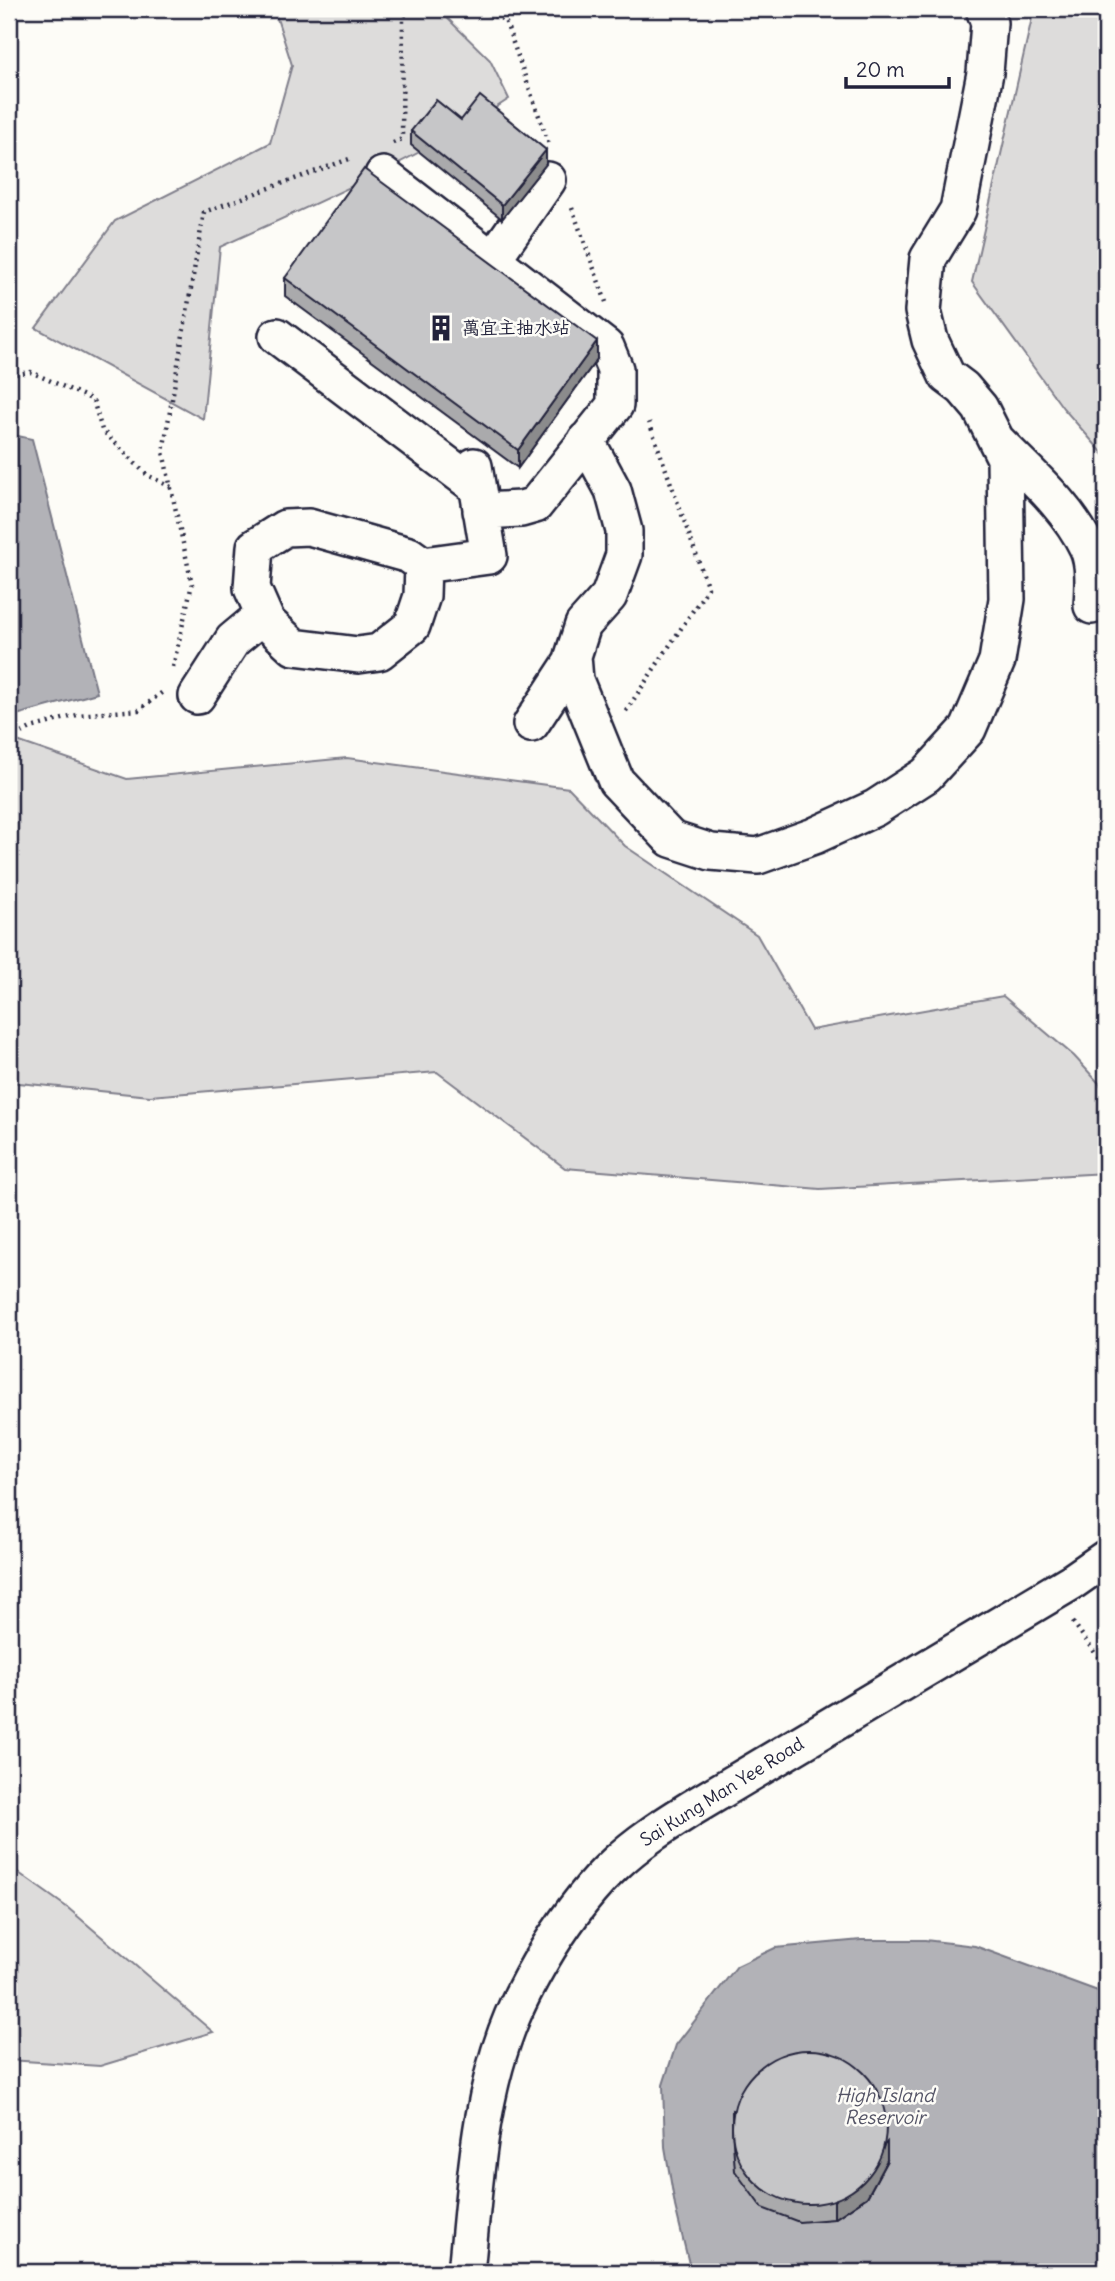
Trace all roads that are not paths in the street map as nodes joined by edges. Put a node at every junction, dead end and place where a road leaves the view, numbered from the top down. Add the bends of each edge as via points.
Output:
1 (984, 9) edge
2 (386, 159) road end
3 (548, 180) dead end
4 (493, 259) junction
5 (277, 337) dead end
6 (586, 440) junction
7 (996, 440) junction
8 (477, 488) junction
9 (423, 565) junction
10 (1092, 606) dead end
11 (263, 615) junction
12 (573, 660) junction
13 (179, 686) road end
14 (530, 724) dead end
15 (1106, 1558) edge
16 (466, 2272) edge

1 - 7 street via 989,23 985,73 958,210 928,259 923,311 947,376 980,408
2 - 4 street
3 - 4 street
4 - 6 street via 606,347 615,369 615,405
5 - 8 street
6 - 8 street via 535,505 521,509
6 - 12 street via 613,490 624,531 624,555 609,596 583,625
7 - 10 street via 1059,504 1088,549
7 - 12 street via 1005,458 1007,599 997,661 968,730 926,775 875,808 758,856 712,852 671,839 616,782 575,680
8 - 9 street via 489,556
9 - 11 street via 422,596 412,626 379,652 358,655 294,647
9 - 11 street via 409,555 309,527 285,528 255,547 252,587
11 - 13 street
12 - 14 street
15 - 16 street, Sai Kung Man Yee Road via 692,1808 634,1847 595,1885 534,1973 502,2045 481,2128

